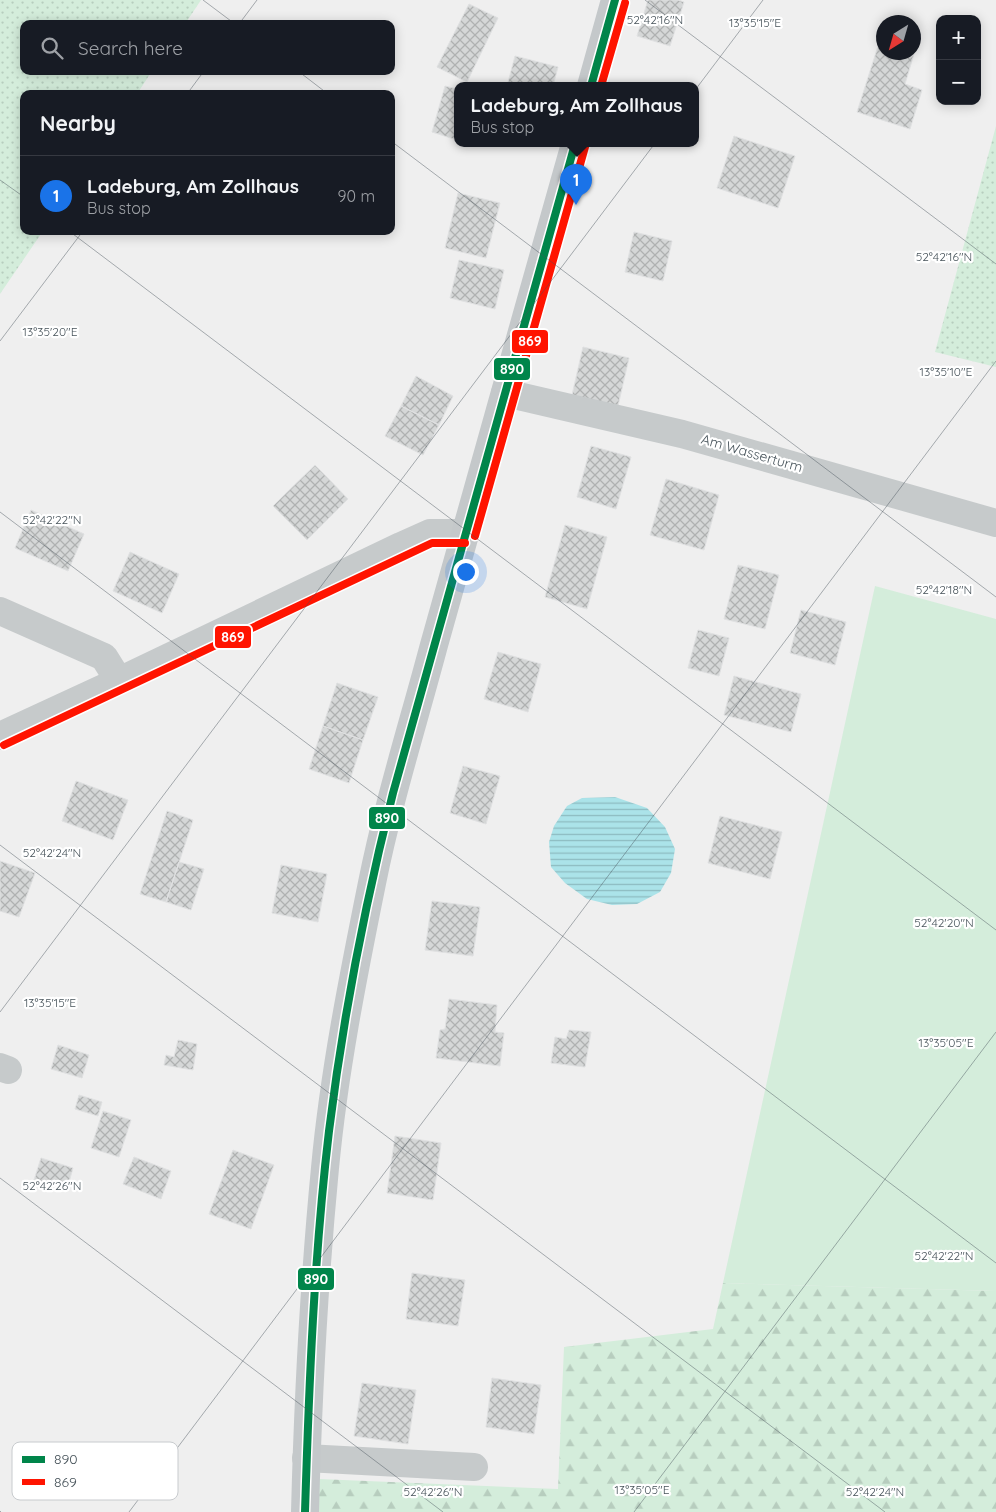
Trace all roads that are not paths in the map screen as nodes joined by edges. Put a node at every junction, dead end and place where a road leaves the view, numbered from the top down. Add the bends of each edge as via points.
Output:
1 (615, 0) edge
2 (592, 82) edge
3 (574, 147) edge
4 (505, 393) junction
5 (996, 522) edge
6 (465, 532) junction
7 (0, 611) edge
8 (119, 681) junction
9 (0, 736) edge
10 (306, 1458) junction
11 (474, 1467) dead end
12 (305, 1512) edge

1 - 2 main road
3 - 4 main road
4 - 5 street, Am Wasserturm via 682,434
4 - 6 main road
6 - 8 street via 430,533
6 - 10 main road via 387,822 353,980 325,1167
7 - 8 street via 104,657
8 - 9 street
10 - 11 street
10 - 12 main road

